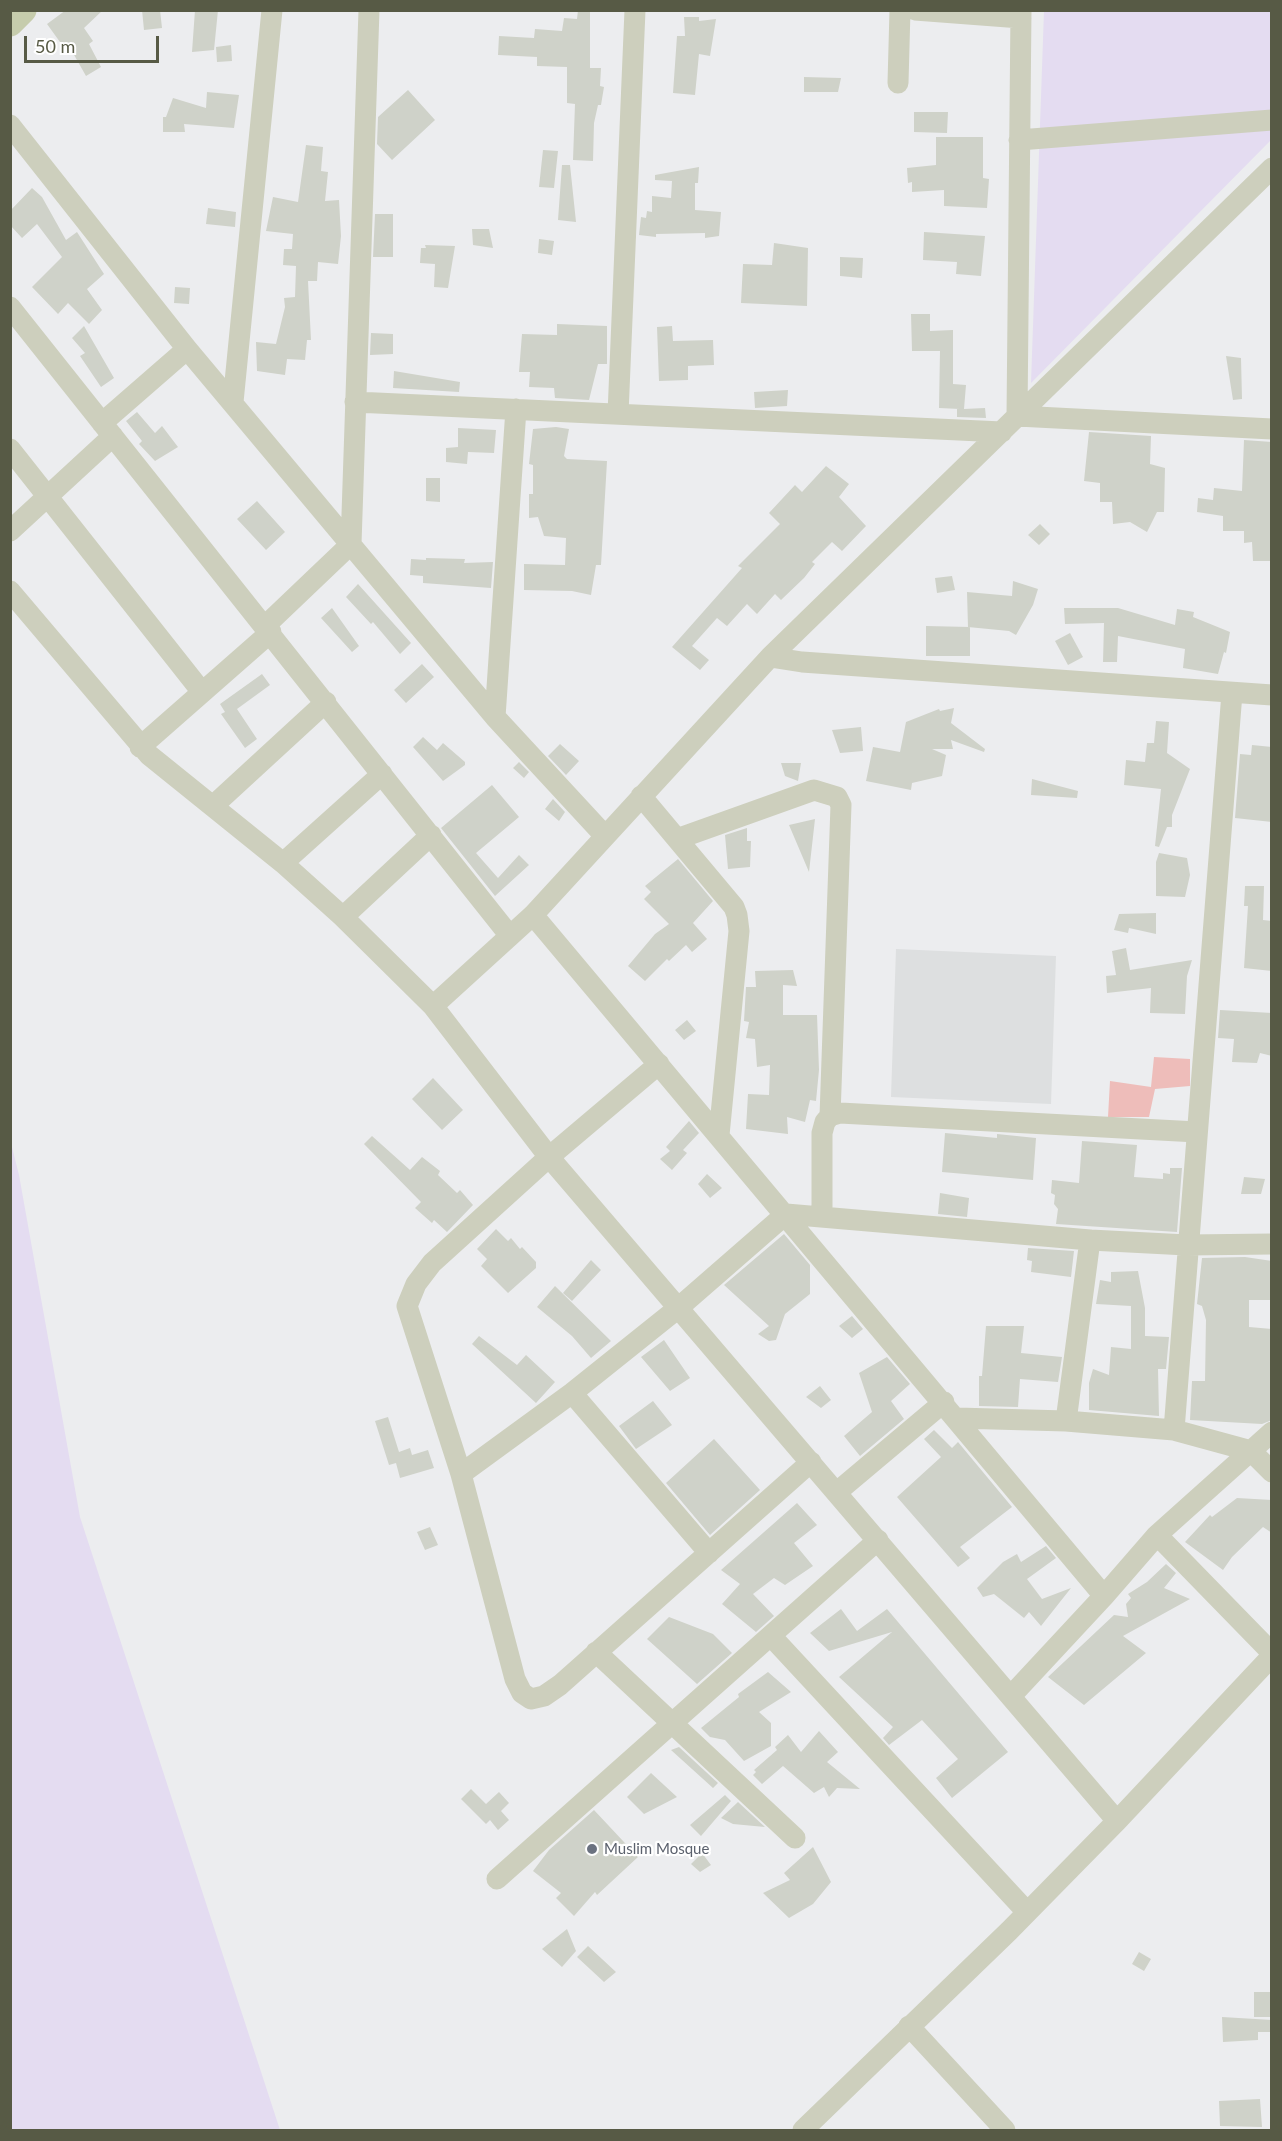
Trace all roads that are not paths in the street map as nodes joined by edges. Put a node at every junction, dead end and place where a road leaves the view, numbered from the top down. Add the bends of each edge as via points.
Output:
1 (23, 10) edge
2 (272, 10) edge
3 (369, 10) edge
4 (635, 10) edge
5 (900, 10) edge
6 (915, 10) edge
7 (1021, 14) edge
8 (10, 23) edge
9 (898, 83) dead end
10 (1272, 120) edge
11 (10, 125) edge
12 (1018, 140) junction
13 (1272, 168) edge
14 (10, 307) edge
15 (187, 349) junction
16 (233, 402) junction
17 (355, 402) junction
18 (516, 409) junction
19 (618, 414) junction
20 (1017, 416) junction
21 (1272, 429) edge
22 (108, 430) junction
23 (1002, 432) junction
24 (10, 449) edge
25 (48, 497) junction
26 (10, 531) edge
27 (351, 544) junction
28 (10, 591) edge
29 (268, 629) junction
30 (770, 657) junction
31 (202, 692) junction
32 (1232, 693) junction
33 (1272, 695) edge
34 (326, 702) junction
35 (495, 717) junction
36 (140, 747) junction
37 (382, 774) junction
38 (641, 795) junction
39 (214, 805) junction
40 (431, 835) junction
41 (605, 836) junction
42 (677, 839) junction
43 (283, 863) junction
44 (533, 915) junction
45 (343, 917) junction
46 (510, 936) junction
47 (433, 1006) junction
48 (659, 1064) junction
49 (830, 1116) junction
50 (1197, 1131) junction
51 (719, 1134) junction
52 (549, 1157) junction
53 (786, 1214) junction
54 (822, 1217) junction
55 (1090, 1240) junction
56 (1272, 1244) edge
57 (1187, 1245) junction
58 (677, 1309) junction
59 (572, 1393) junction
60 (950, 1410) junction
61 (1066, 1421) junction
62 (1174, 1430) junction
63 (1272, 1432) edge
64 (1251, 1450) junction
65 (812, 1462) junction
66 (1272, 1472) edge
67 (461, 1474) junction
68 (837, 1492) junction
69 (1157, 1535) junction
70 (878, 1540) junction
71 (709, 1553) junction
72 (1104, 1596) junction
73 (771, 1636) junction
74 (596, 1652) junction
75 (1272, 1654) edge
76 (1011, 1696) junction
77 (673, 1724) junction
78 (1117, 1821) junction
79 (795, 1838) dead end
80 (497, 1879) dead end
81 (1027, 1912) junction
82 (909, 2026) junction
83 (803, 2130) edge
84 (1005, 2130) edge

1 - 8 main road
2 - 16 street
3 - 17 street
4 - 19 street
5 - 9 street
6 - 7 street
7 - 12 street
10 - 12 street
11 - 15 street
12 - 20 street
13 - 20 street
14 - 22 street
15 - 16 street
15 - 22 street
16 - 27 street
17 - 18 street
17 - 27 street
18 - 19 street
18 - 35 street
19 - 23 street
20 - 21 street
20 - 23 street
22 - 25 street
22 - 29 street
23 - 30 street
24 - 25 street
25 - 26 street
25 - 31 street
27 - 29 street
27 - 35 street
28 - 36 street
29 - 31 street
29 - 34 street
30 - 32 street
30 - 38 street
31 - 36 street
32 - 33 street
32 - 50 street
34 - 37 street
34 - 39 street
35 - 41 street
36 - 39 street
37 - 40 street
37 - 43 street
38 - 41 street
38 - 42 street
39 - 43 street
40 - 45 street
40 - 46 street
41 - 44 street
42 - 49 street via 814,790 837,797 841,805
42 - 51 street via 737,915 739,931
43 - 45 street
44 - 46 street
44 - 48 street
45 - 47 street
46 - 47 street
47 - 52 street
48 - 51 street
48 - 52 street
49 - 50 street via 840,1113
49 - 54 street via 822,1133
50 - 57 street
51 - 53 street
52 - 58 street
52 - 67 street via 432,1263 410,1294 407,1306
53 - 54 street
53 - 58 street
53 - 60 street
54 - 55 street
55 - 57 street
55 - 61 street
56 - 57 street
57 - 62 street
58 - 59 street
58 - 65 street
59 - 67 street
59 - 71 street
60 - 61 street
60 - 68 street
60 - 72 street
61 - 62 street
62 - 64 street
63 - 64 street
64 - 66 street
64 - 69 street
65 - 68 street
65 - 71 street
67 - 74 street via 522,1693 531,1699 544,1696
68 - 70 street
69 - 72 street
69 - 75 street
70 - 73 street
70 - 76 street
71 - 74 street
72 - 76 street
73 - 77 street
73 - 81 street
74 - 77 street
75 - 78 street
76 - 78 street
77 - 79 street
77 - 80 street
78 - 81 street
81 - 82 street
82 - 83 street
82 - 84 street

